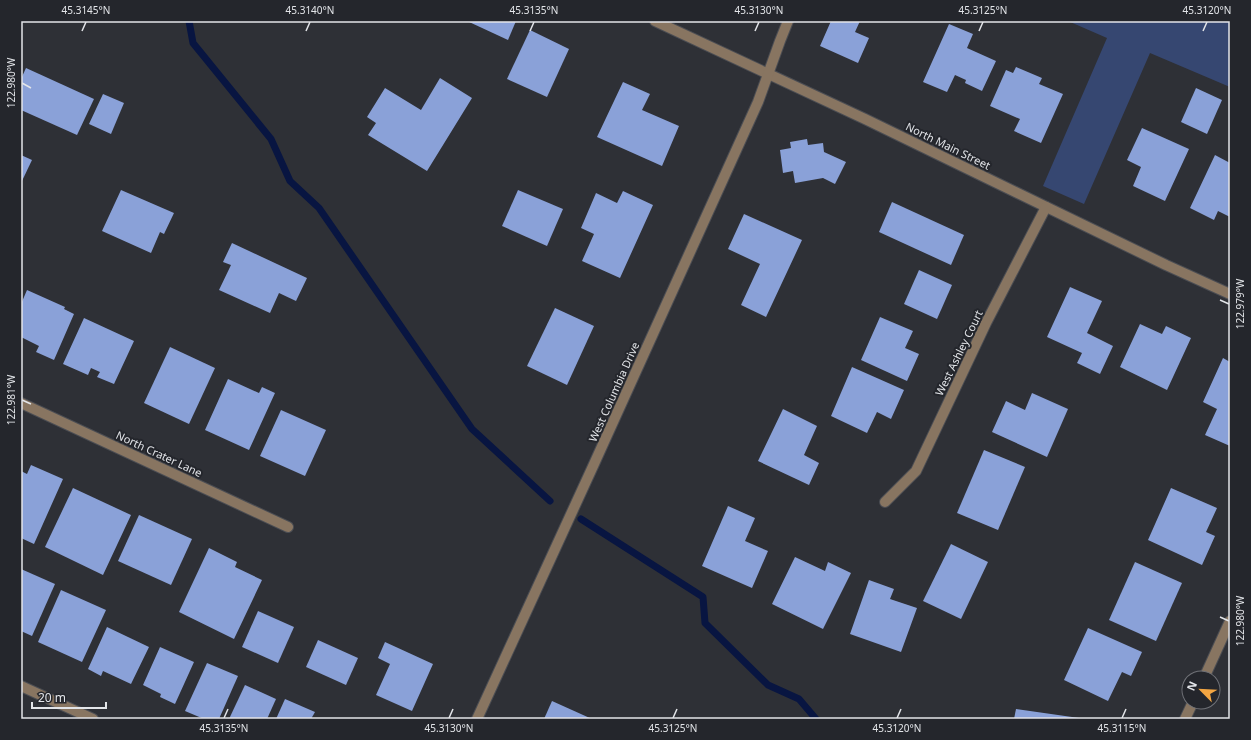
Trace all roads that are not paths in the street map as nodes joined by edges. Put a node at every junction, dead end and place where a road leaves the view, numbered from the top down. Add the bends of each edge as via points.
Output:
1 (655, 21) edge
2 (788, 21) edge
3 (768, 73) junction
4 (1046, 207) junction
5 (1230, 294) edge
6 (21, 403) edge
7 (885, 502) dead end
8 (288, 527) dead end
9 (1230, 621) edge
10 (1208, 670) edge
11 (21, 686) edge
12 (93, 719) edge
13 (476, 719) edge

1 - 3 street, North Main Street
2 - 3 street, West Columbia Drive
3 - 4 street, North Main Street
3 - 13 street, West Columbia Drive via 758,102
4 - 5 street, North Main Street
4 - 7 street, West Ashley Court via 986,323 916,471
6 - 8 street, North Crater Lane
9 - 10 street
11 - 12 street

